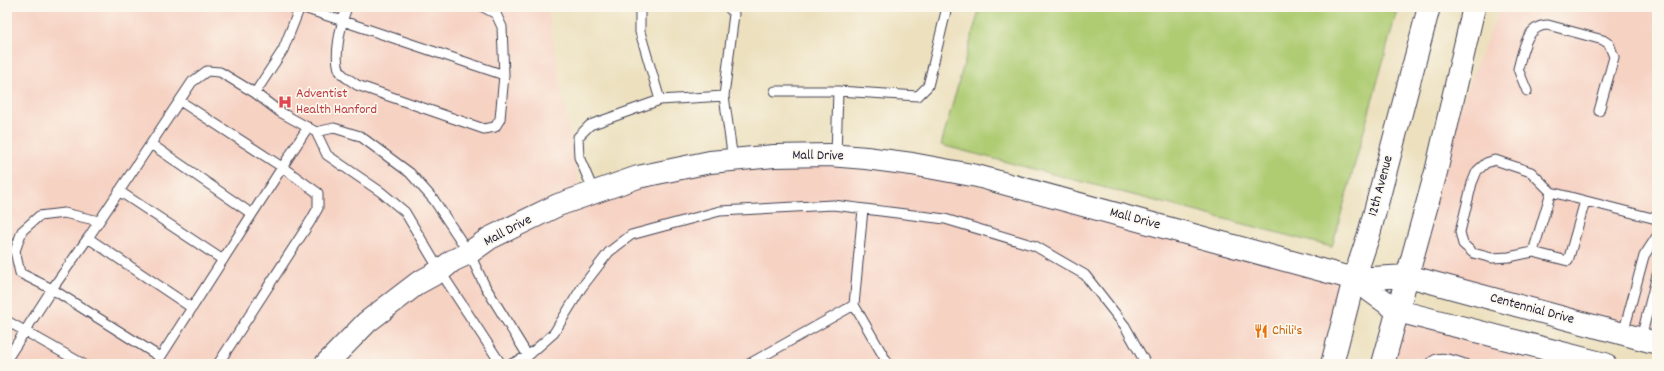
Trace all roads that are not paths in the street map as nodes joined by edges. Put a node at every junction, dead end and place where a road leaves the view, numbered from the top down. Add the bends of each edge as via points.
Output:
1 (301, 7) edge
2 (347, 7) edge
3 (483, 7) edge
4 (643, 7) edge
5 (728, 7) edge
6 (947, 7) edge
7 (1429, 7) edge
8 (1474, 7) edge
9 (342, 21) junction
10 (504, 75) junction
11 (775, 91) dead end
12 (838, 91) junction
13 (1527, 91) dead end
14 (255, 93) junction
15 (724, 96) junction
16 (180, 100) junction
17 (660, 100) junction
18 (1599, 111) dead end
19 (312, 130) junction
20 (151, 144) junction
21 (836, 156) junction
22 (733, 160) junction
23 (282, 167) junction
24 (119, 191) junction
25 (594, 192) junction
26 (1551, 192) junction
27 (1585, 201) junction
28 (864, 209) junction
29 (252, 214) junction
30 (1657, 216) edge
31 (99, 221) junction
32 (1657, 237) edge
33 (88, 238) junction
34 (1533, 252) junction
35 (469, 253) junction
36 (223, 260) junction
37 (440, 271) junction
38 (1657, 275) edge
39 (1408, 276) junction
40 (1354, 279) junction
41 (52, 288) junction
42 (854, 305) junction
43 (192, 308) junction
44 (1398, 311) junction
45 (7, 321) edge
46 (25, 332) junction
47 (1641, 338) edge
48 (528, 356) junction
49 (7, 359) edge
50 (158, 361) edge
51 (83, 364) edge
52 (218, 364) edge
53 (326, 364) edge
54 (501, 364) edge
55 (512, 364) edge
56 (749, 364) edge
57 (888, 364) edge
58 (1146, 364) edge
59 (1332, 364) edge
60 (1383, 364) edge
61 (1430, 364) edge
62 (1465, 364) edge
63 (1605, 364) edge

1 - 9 lane
1 - 14 lane via 283,50
2 - 9 lane
3 - 10 lane via 496,14 502,27
4 - 17 lane via 640,9 640,32
5 - 15 lane via 734,14
6 - 12 lane via 928,86 918,96
7 - 40 street, 12th Avenue
8 - 39 street via 1436,172
9 - 10 lane
9 - 10 lane via 337,58 341,73 357,85 484,129 495,127 500,119
11 - 12 lane
12 - 21 lane
13 - 18 lane via 1518,69 1530,33 1541,25 1562,28 1603,40 1612,50 1614,57
14 - 16 lane via 220,72 206,71 192,82
14 - 19 lane via 280,112
15 - 17 lane
15 - 22 lane
16 - 20 lane
16 - 23 lane
17 - 25 lane via 590,125 578,137 579,157
19 - 23 lane
19 - 35 lane via 334,128 360,136 410,173 434,200
19 - 37 lane via 327,155 405,212
20 - 24 lane
20 - 29 lane
21 - 22 street, Mall Drive via 774,156
21 - 40 street, Mall Drive via 912,164 977,176
22 - 25 street, Mall Drive via 664,170
23 - 29 lane
23 - 52 lane via 318,193 318,208
24 - 31 lane
24 - 36 lane
25 - 35 street, Mall Drive via 490,238
26 - 27 lane
26 - 34 lane
26 - 34 lane via 1530,172 1495,160 1477,170 1472,183 1460,232 1463,244 1473,253 1492,258
27 - 30 lane
27 - 34 lane via 1568,262
28 - 42 lane
28 - 48 lane via 833,205 720,211 631,235 609,252 582,287 554,334
28 - 58 lane via 945,219 1035,246 1085,275 1125,326
29 - 36 lane
30 - 32 lane
31 - 33 lane
31 - 41 lane via 64,213 40,216 22,231 15,251 20,273
32 - 47 lane via 1644,256
33 - 41 lane
33 - 43 lane
35 - 37 street, Mall Drive via 452,261
35 - 48 lane via 485,286
36 - 43 lane
37 - 53 street, Mall Drive via 418,283 367,322
37 - 54 lane
38 - 47 lane
39 - 40 street, Mall Drive
39 - 44 street
39 - 47 street, Centennial Drive
40 - 44 street, Mall Drive
40 - 59 street, 12th Avenue
41 - 46 lane
41 - 50 lane
42 - 56 lane
42 - 57 lane
43 - 50 lane
44 - 60 street
44 - 63 street
45 - 46 lane
46 - 49 lane
46 - 51 lane
48 - 55 lane
61 - 62 lane via 1436,359 1445,358

